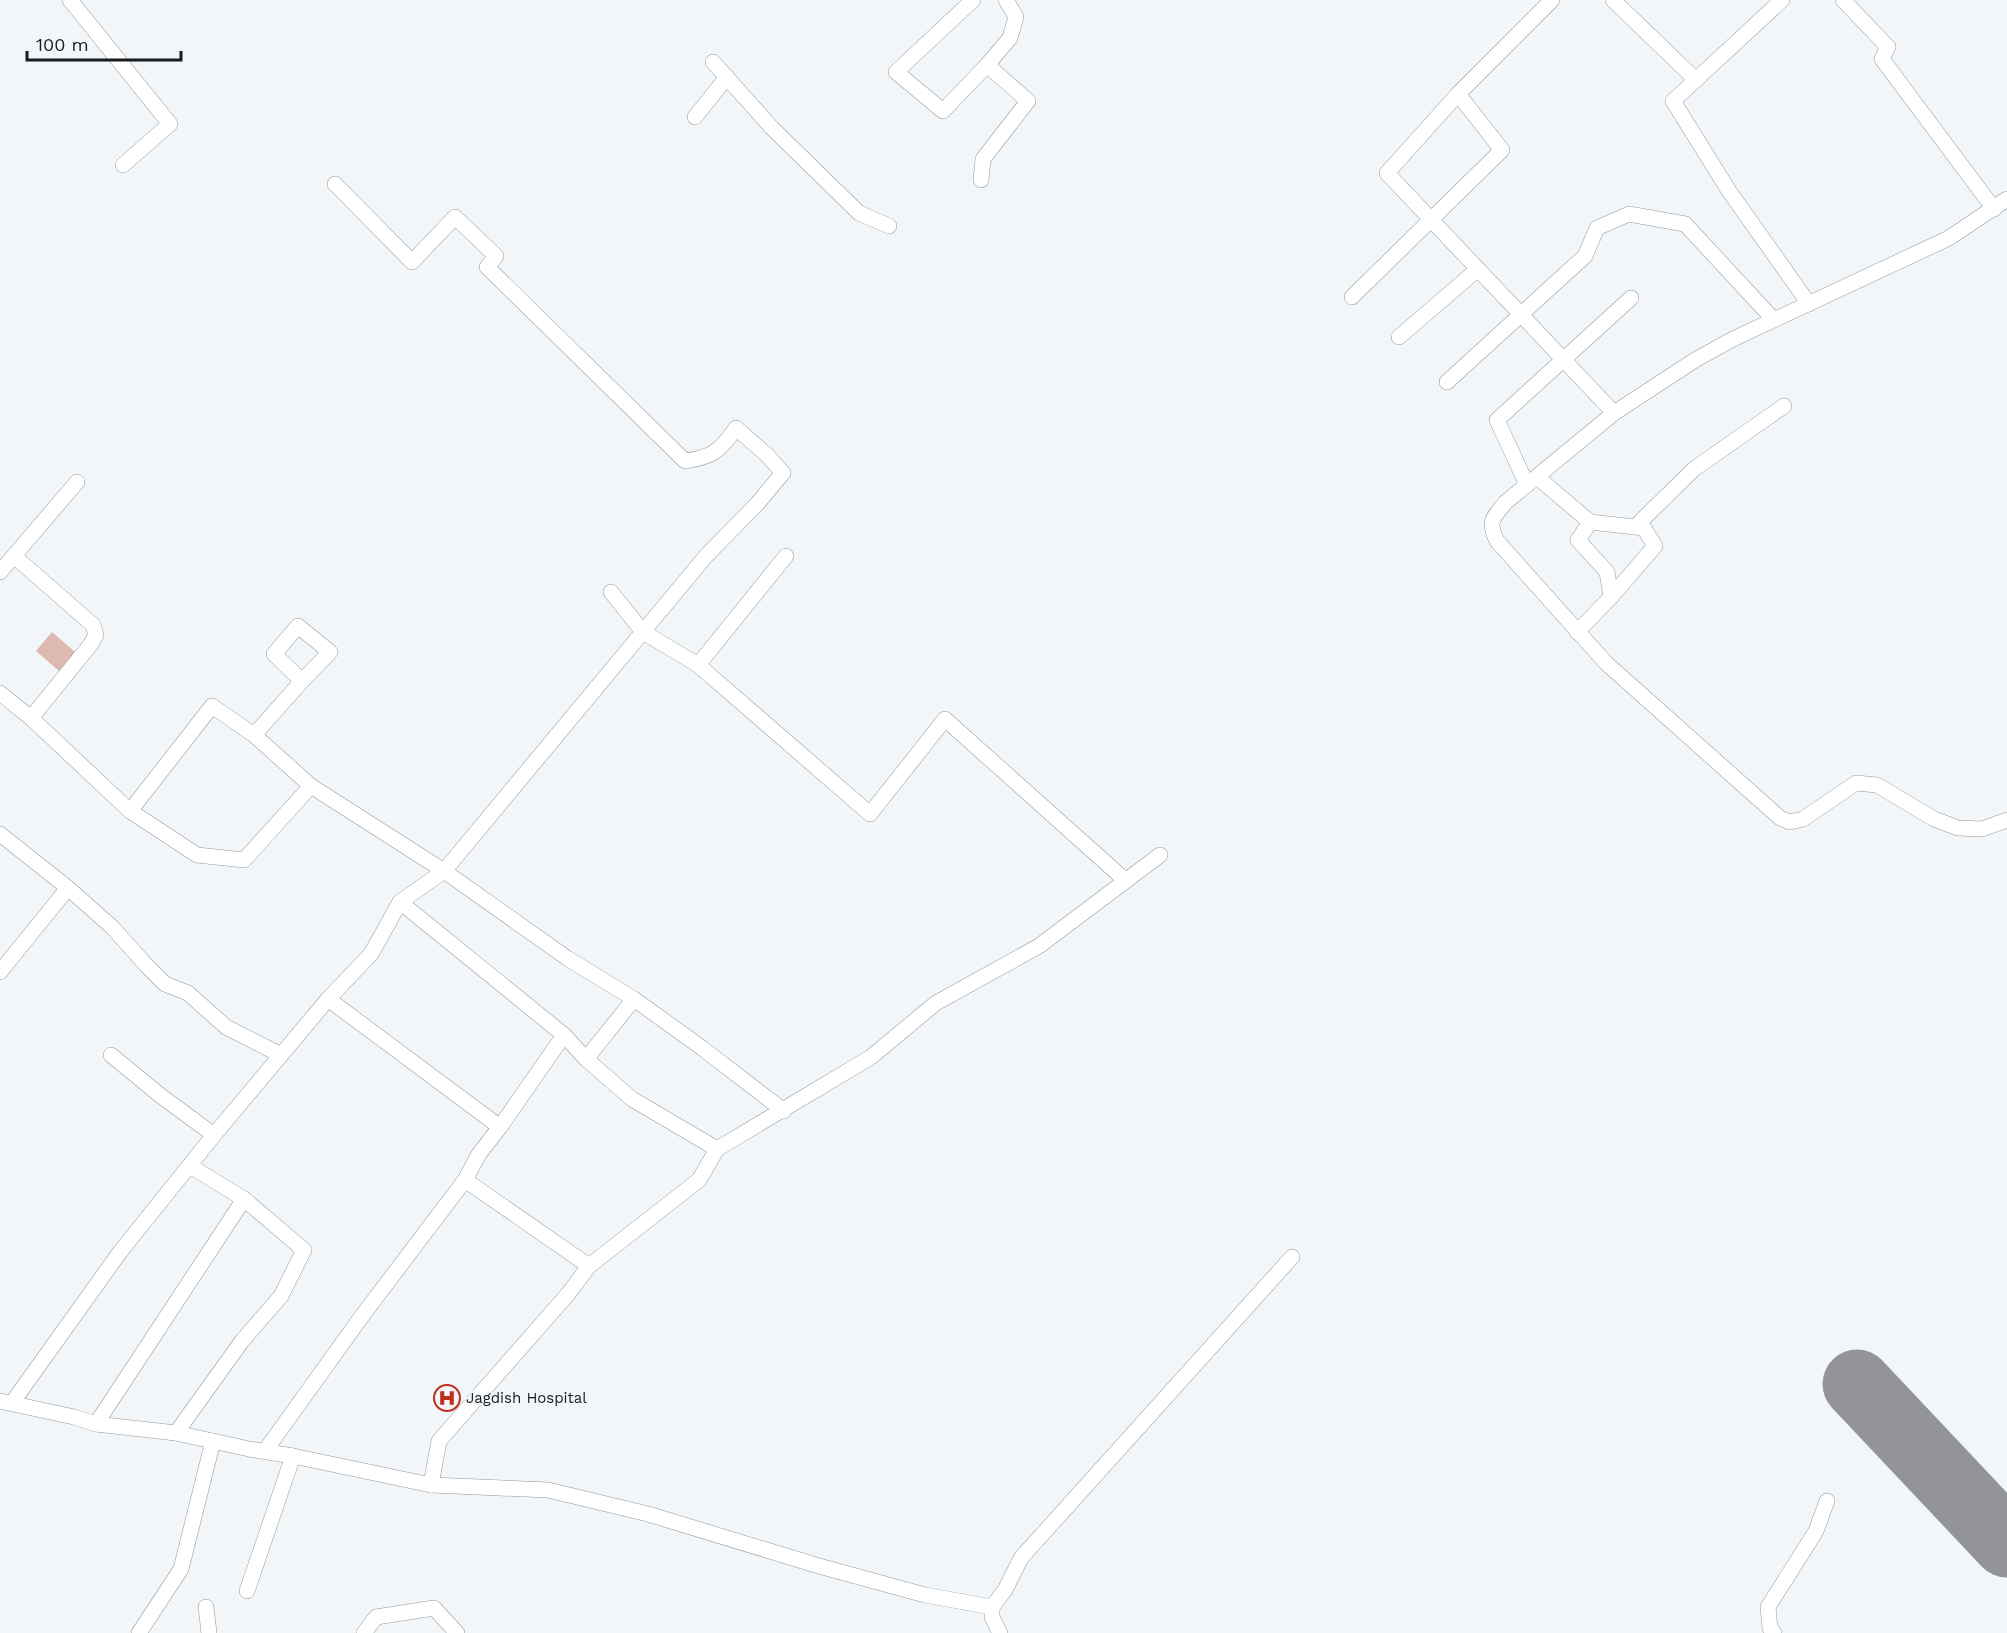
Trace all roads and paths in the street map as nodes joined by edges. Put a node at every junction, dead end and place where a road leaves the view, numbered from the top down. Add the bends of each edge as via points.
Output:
1 (70, 0) edge
2 (973, 0) edge
3 (1006, 0) edge
4 (1613, 0) edge
5 (1782, 0) edge
6 (1843, 0) edge
7 (1544, 3) edge
8 (713, 62) dead end
9 (987, 65) junction
10 (727, 77) junction
11 (1696, 80) junction
12 (1458, 94) junction
13 (695, 117) dead end
14 (123, 165) dead end
15 (981, 180) dead end
16 (335, 184) dead end
17 (2007, 199) edge
18 (1994, 208) junction
19 (1430, 219) junction
20 (889, 226) dead end
21 (1478, 269) junction
22 (1352, 297) dead end
23 (1631, 298) dead end
24 (1809, 304) junction
25 (1521, 315) junction
26 (1774, 320) junction
27 (1399, 337) dead end
28 (1564, 360) junction
29 (1447, 382) dead end
30 (1784, 406) dead end
31 (1614, 413) junction
32 (1532, 481) junction
33 (77, 482) dead end
34 (1590, 522) junction
35 (1644, 528) junction
36 (14, 556) junction
37 (786, 556) dead end
38 (0, 572) edge
39 (611, 592) dead end
40 (1611, 597) junction
41 (643, 632) junction
42 (1577, 632) junction
43 (698, 665) junction
44 (302, 681) dead end
45 (0, 693) edge
46 (31, 718) junction
47 (254, 735) junction
48 (311, 786) junction
49 (130, 811) junction
50 (2007, 820) edge
51 (0, 834) edge
52 (1160, 855) dead end
53 (444, 871) junction
54 (1125, 880) junction
55 (68, 888) junction
56 (400, 902) junction
57 (0, 972) edge
58 (328, 999) junction
59 (634, 999) junction
60 (564, 1035) junction
61 (111, 1055) dead end
62 (281, 1055) junction
63 (586, 1059) junction
64 (784, 1111) junction
65 (500, 1127) junction
66 (214, 1135) junction
67 (717, 1149) junction
68 (189, 1166) junction
69 (465, 1180) junction
70 (244, 1199) junction
71 (1292, 1257) dead end
72 (589, 1266) junction
73 (6, 1402) edge
74 (96, 1424) junction
75 (176, 1433) junction
76 (213, 1441) junction
77 (265, 1452) junction
78 (293, 1456) junction
79 (430, 1485) junction
80 (1827, 1501) dead end
81 (247, 1591) dead end
82 (206, 1606) dead end
83 (992, 1607) junction
84 (140, 1633) edge
85 (209, 1633) edge
86 (364, 1633) edge
87 (457, 1633) edge
88 (1000, 1633) edge
89 (1774, 1633) edge

1 - 14 street via 170,124
2 - 9 street via 896,72 944,111
3 - 9 street via 1016,17 1010,38
4 - 11 street
5 - 11 street
6 - 18 street via 1888,47 1882,59
7 - 12 street
8 - 10 street
9 - 15 street via 1028,101 983,159
10 - 13 street
10 - 20 street via 772,128 859,213
11 - 24 street via 1673,101 1729,191
12 - 19 street via 1387,173
12 - 19 street via 1502,150
16 - 41 street via 412,262 455,217 496,256 487,267 685,460 706,458 725,444 736,428 783,473
17 - 18 street
18 - 24 street via 1949,238
19 - 21 street
19 - 22 street
21 - 25 street
21 - 27 street
23 - 28 street
24 - 26 street
25 - 26 street via 1585,256 1597,228 1629,214 1684,224
25 - 28 street
25 - 29 street
26 - 31 street via 1695,360
28 - 31 street
28 - 32 street via 1497,420
30 - 35 street via 1694,469 1640,522
31 - 32 street
32 - 34 street
32 - 42 street via 1506,502 1492,520 1491,528 1497,541
33 - 36 street
34 - 35 street
34 - 40 street via 1578,540 1607,572
35 - 40 street via 1655,546
36 - 38 street
36 - 46 street via 93,625 96,635
37 - 43 street
39 - 41 street
40 - 42 street
41 - 43 street
41 - 53 street
42 - 50 street via 1606,663 1780,818 1790,822 1803,819 1856,783 1877,785 1934,819 1958,828 1982,829
43 - 54 street via 870,814 945,718
44 - 47 street
45 - 46 street
46 - 49 street
47 - 48 street
47 - 49 street via 212,706
48 - 49 street via 244,861 197,855
48 - 53 street
51 - 55 street
52 - 54 street
53 - 56 street
53 - 59 street via 567,958
54 - 64 street via 1039,946 936,1003 871,1058
55 - 57 street
55 - 62 street via 112,927 165,984 188,993 226,1027
56 - 58 street via 371,954
56 - 60 street
58 - 62 street
58 - 65 street
59 - 63 street
59 - 64 street
60 - 63 street
60 - 65 street
61 - 66 street
62 - 66 street
63 - 67 street via 632,1099
64 - 67 street
65 - 69 street
66 - 68 street
67 - 72 street via 699,1180
68 - 70 street
68 - 73 street
69 - 72 street
69 - 77 street
70 - 74 street
70 - 75 street via 304,1250 281,1296 242,1341
71 - 83 street via 1021,1558
72 - 79 street via 439,1441
73 - 74 street
74 - 75 street
75 - 76 street
76 - 77 street
76 - 84 street via 181,1569
77 - 78 street
78 - 79 street
78 - 81 street
79 - 83 street via 548,1490 648,1514 925,1595
80 - 89 street via 1816,1531 1768,1607
82 - 85 street
83 - 88 street
86 - 87 street via 376,1617 434,1608

